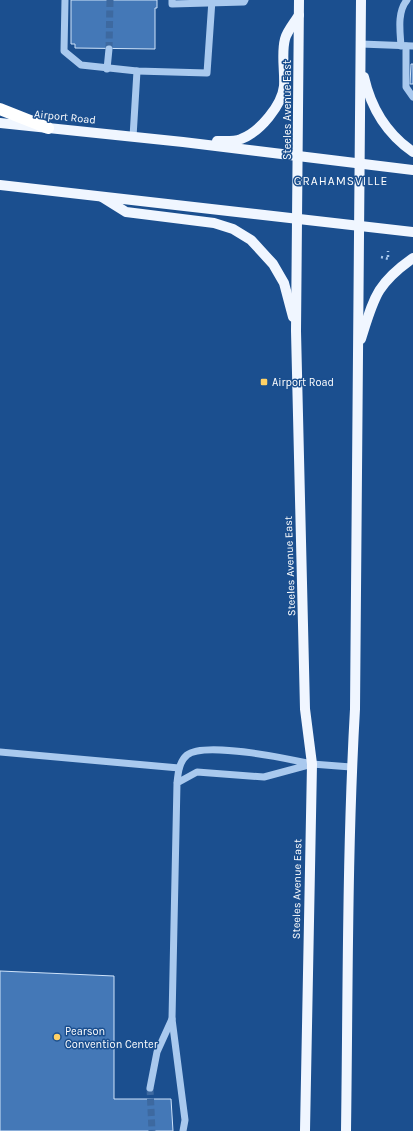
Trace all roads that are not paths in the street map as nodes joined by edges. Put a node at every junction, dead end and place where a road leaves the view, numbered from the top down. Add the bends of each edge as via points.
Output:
1 (65, 0) edge
2 (172, 0) edge
3 (245, 0) edge
4 (299, 0) edge
5 (361, 0) edge
6 (407, 0) edge
7 (212, 1) edge
8 (299, 15) junction
9 (360, 44) junction
10 (407, 46) edge
11 (108, 49) tunnel mouth
12 (360, 63) junction
13 (107, 69) junction
14 (137, 71) junction
15 (413, 97) edge
16 (0, 109) edge
17 (0, 123) edge
18 (48, 128) junction
19 (133, 137) junction
20 (183, 142) junction
21 (413, 152) edge
22 (298, 156) junction
23 (360, 164) junction
24 (413, 170) edge
25 (0, 185) edge
26 (99, 196) junction
27 (298, 218) junction
28 (358, 225) junction
29 (413, 232) edge
30 (413, 258) edge
31 (296, 331) junction
32 (358, 349) junction
33 (0, 752) edge
34 (312, 764) junction
35 (351, 767) junction
36 (179, 768) junction
37 (177, 783) junction
38 (172, 1019) junction
39 (150, 1088) tunnel mouth
40 (183, 1131) edge
41 (305, 1131) edge
42 (346, 1131) edge

1 - 13 lane via 64,51 81,65
2 - 7 lane via 172,4
3 - 7 lane
4 - 8 main road, Steeles Avenue East
5 - 9 main road
6 - 10 lane via 400,15
7 - 14 lane via 207,73
8 - 20 main road via 285,39 284,86 281,98 270,116 252,133 241,139
8 - 22 main road, Steeles Avenue East
9 - 10 lane
9 - 12 main road
10 - 15 lane via 406,87
11 - 13 lane
12 - 21 main road via 377,114 398,140
12 - 23 main road
13 - 14 lane
14 - 19 lane
16 - 18 highway
17 - 18 main road, Airport Road
18 - 19 main road, Airport Road
19 - 20 main road, Airport Road
20 - 22 main road, Airport Road
22 - 23 main road, Airport Road
22 - 27 main road, Steeles Avenue East
23 - 24 main road, Airport Road
23 - 28 main road
25 - 26 main road
26 - 27 main road
26 - 31 main road via 126,212 214,224 233,229 251,240 273,264 284,283
27 - 28 main road
27 - 31 main road, Steeles Avenue East
28 - 29 main road
28 - 32 main road
30 - 32 main road via 388,277 375,296
31 - 34 main road, Steeles Avenue East via 305,709
32 - 35 main road via 355,709
33 - 36 lane
34 - 35 lane
34 - 36 lane via 265,754 200,750 187,755
34 - 37 lane via 264,777 197,772
34 - 41 main road, Steeles Avenue East
35 - 42 main road
36 - 37 lane
37 - 38 lane
38 - 39 lane via 157,1052
38 - 40 lane via 185,1120

